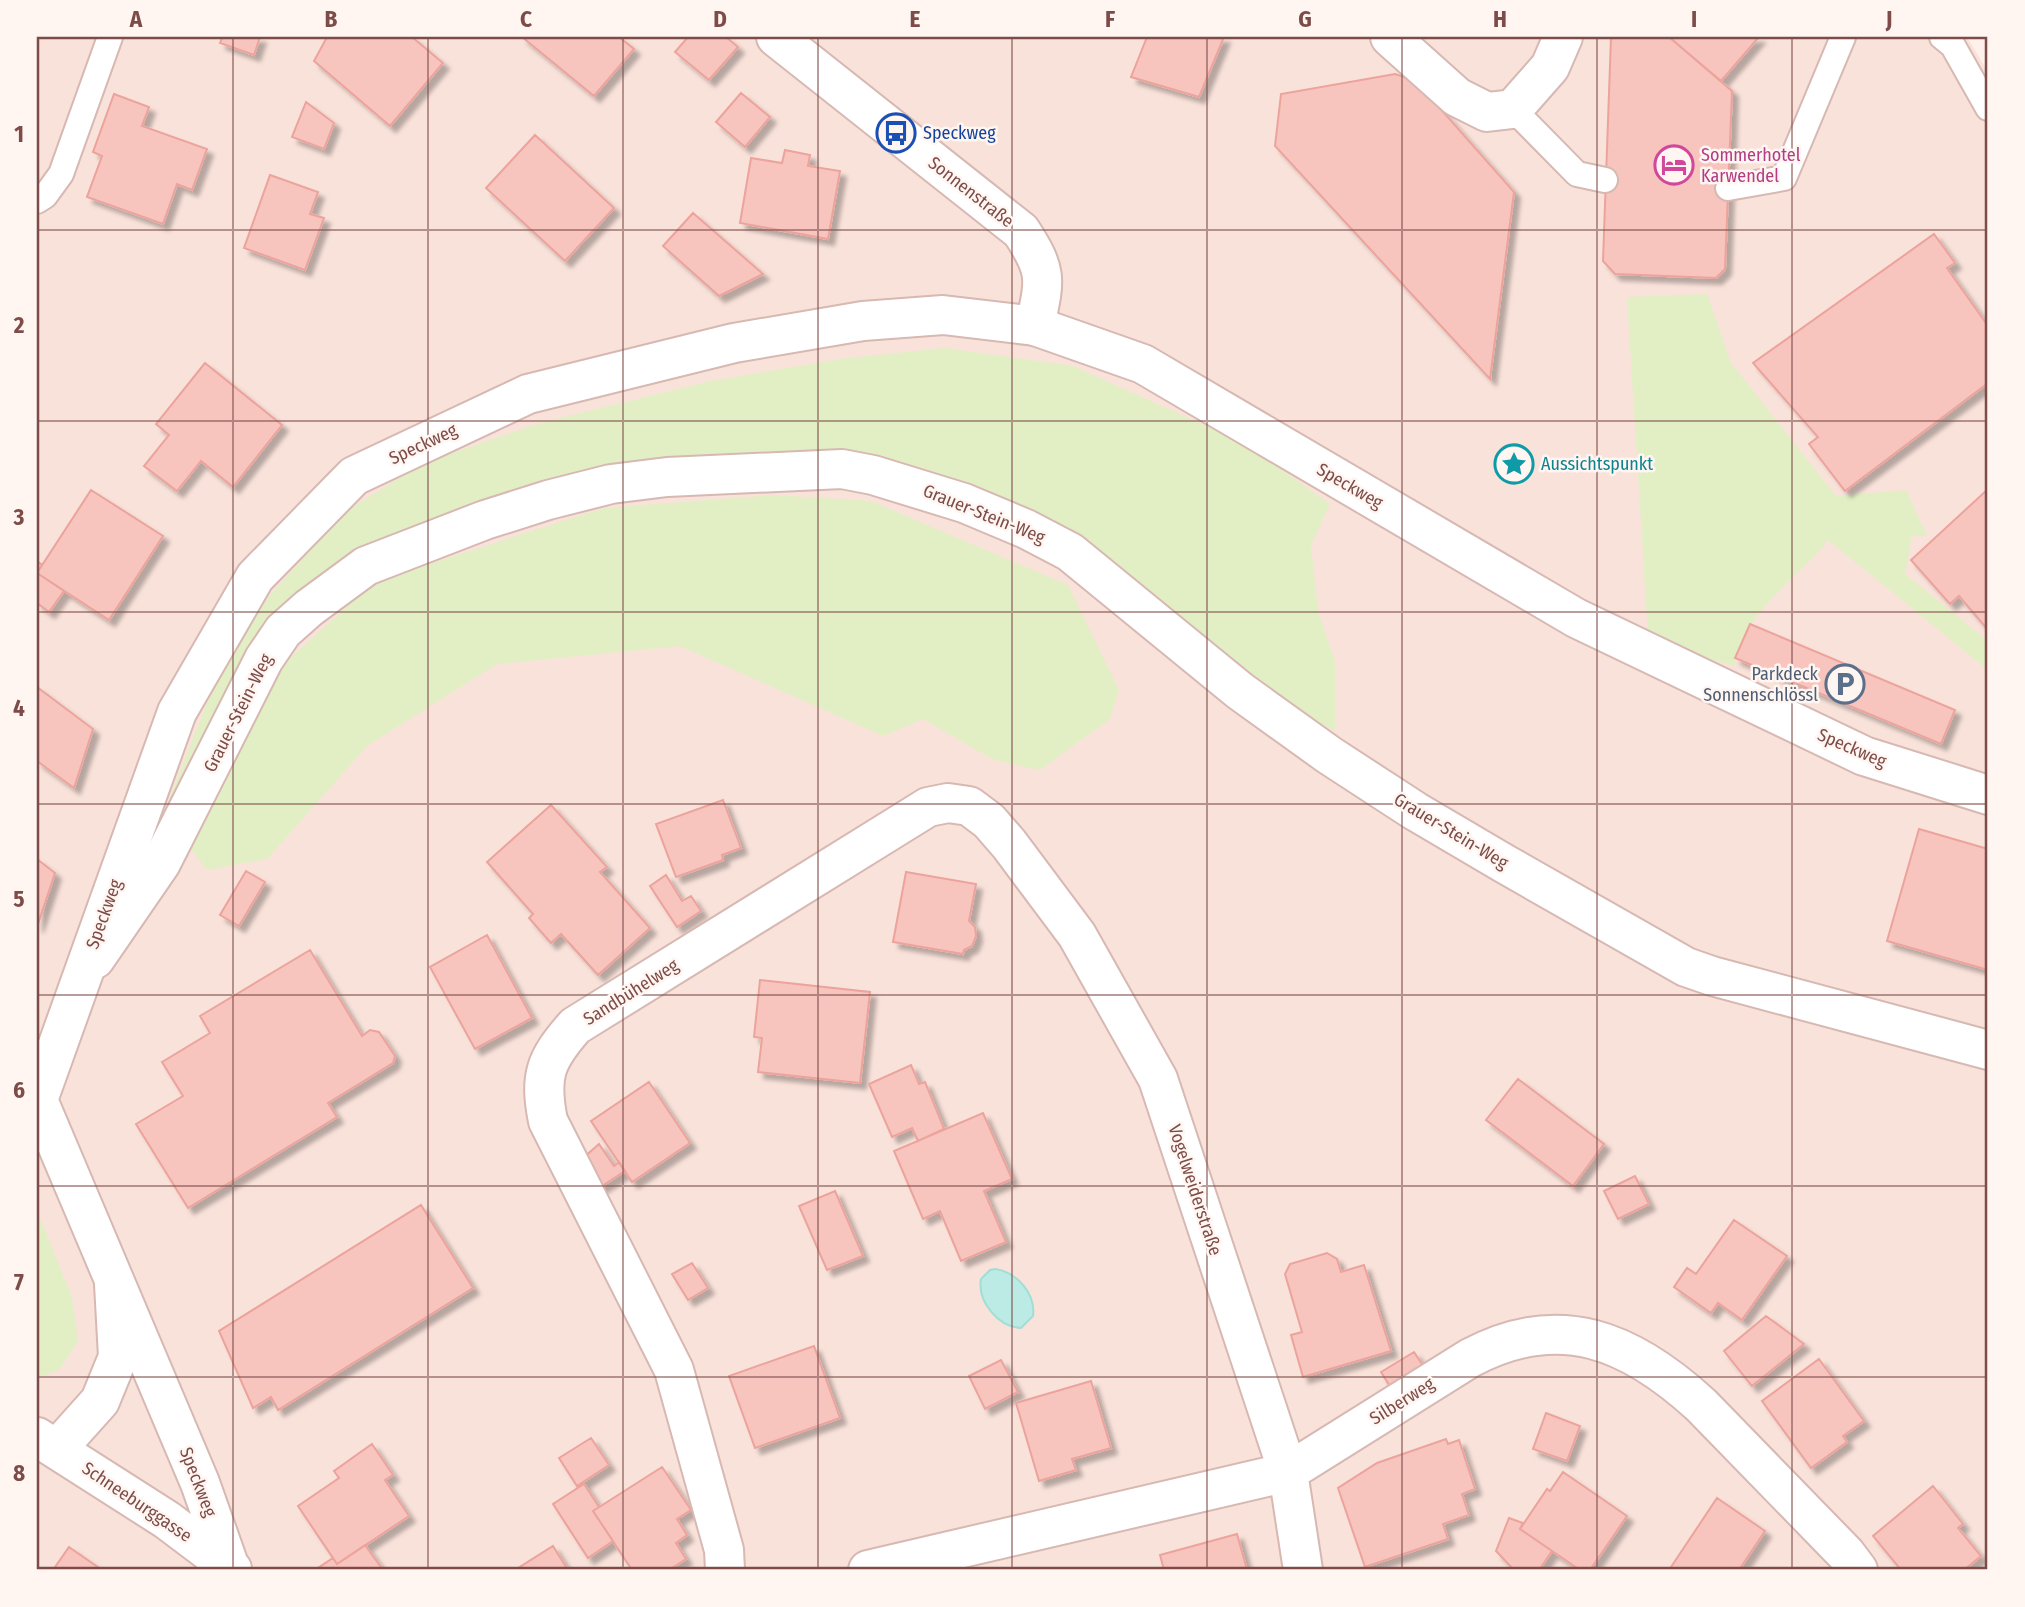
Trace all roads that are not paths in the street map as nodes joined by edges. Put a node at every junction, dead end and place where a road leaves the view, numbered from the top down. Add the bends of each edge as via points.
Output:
1 (110, 37) edge
2 (776, 37) edge
3 (1390, 37) edge
4 (1563, 37) edge
5 (1843, 37) edge
6 (1942, 37) edge
7 (1988, 108) edge
8 (1513, 109) junction
9 (1605, 180) dead end
10 (1728, 188) dead end
11 (37, 201) edge
12 (1035, 326) junction
13 (1988, 794) edge
14 (1009, 844) joint
15 (80, 981) junction
16 (1988, 1050) edge
17 (37, 1100) edge
18 (114, 1284) junction
19 (47, 1443) edge
20 (1288, 1472) junction
21 (231, 1568) edge
22 (725, 1570) edge
23 (868, 1570) edge
24 (1303, 1570) edge
25 (1858, 1570) edge

1 - 11 lane via 61,174
2 - 12 street, Sonnenstraße via 1021,231 1039,258 1044,286
3 - 8 street via 1457,97 1487,112
4 - 8 street via 1550,67
5 - 10 lane via 1784,178
6 - 7 lane via 1954,46
8 - 9 lane via 1577,174
12 - 13 street, Speckweg via 1143,364 1576,618 1864,756
12 - 15 street, Speckweg via 943,315 863,321 734,343 528,394 354,476 254,577 177,712
14 - 20 street, Vogelweiderstraße via 1077,935 1158,1079
14 - 22 street, Sandbühelweg via 969,806 948,803 928,807 575,1026 557,1047 545,1072 548,1121 674,1370 724,1550
15 - 16 street, Grauer-Stein-Weg via 161,863 264,659 292,623 366,566 485,520 611,484 842,469 935,492 1053,542 1240,691 1329,755 1415,811 1686,967
15 - 17 street, Speckweg
17 - 18 street, Speckweg
18 - 19 street, Speckweg via 118,1357 100,1401
18 - 21 street, Speckweg via 200,1483
19 - 21 street, Schneeburggasse via 167,1520
20 - 23 street, Silberweg
20 - 24 street, Vogelweiderstraße
20 - 25 street, Silberweg via 1493,1345 1520,1337 1571,1335 1621,1349 1676,1382

